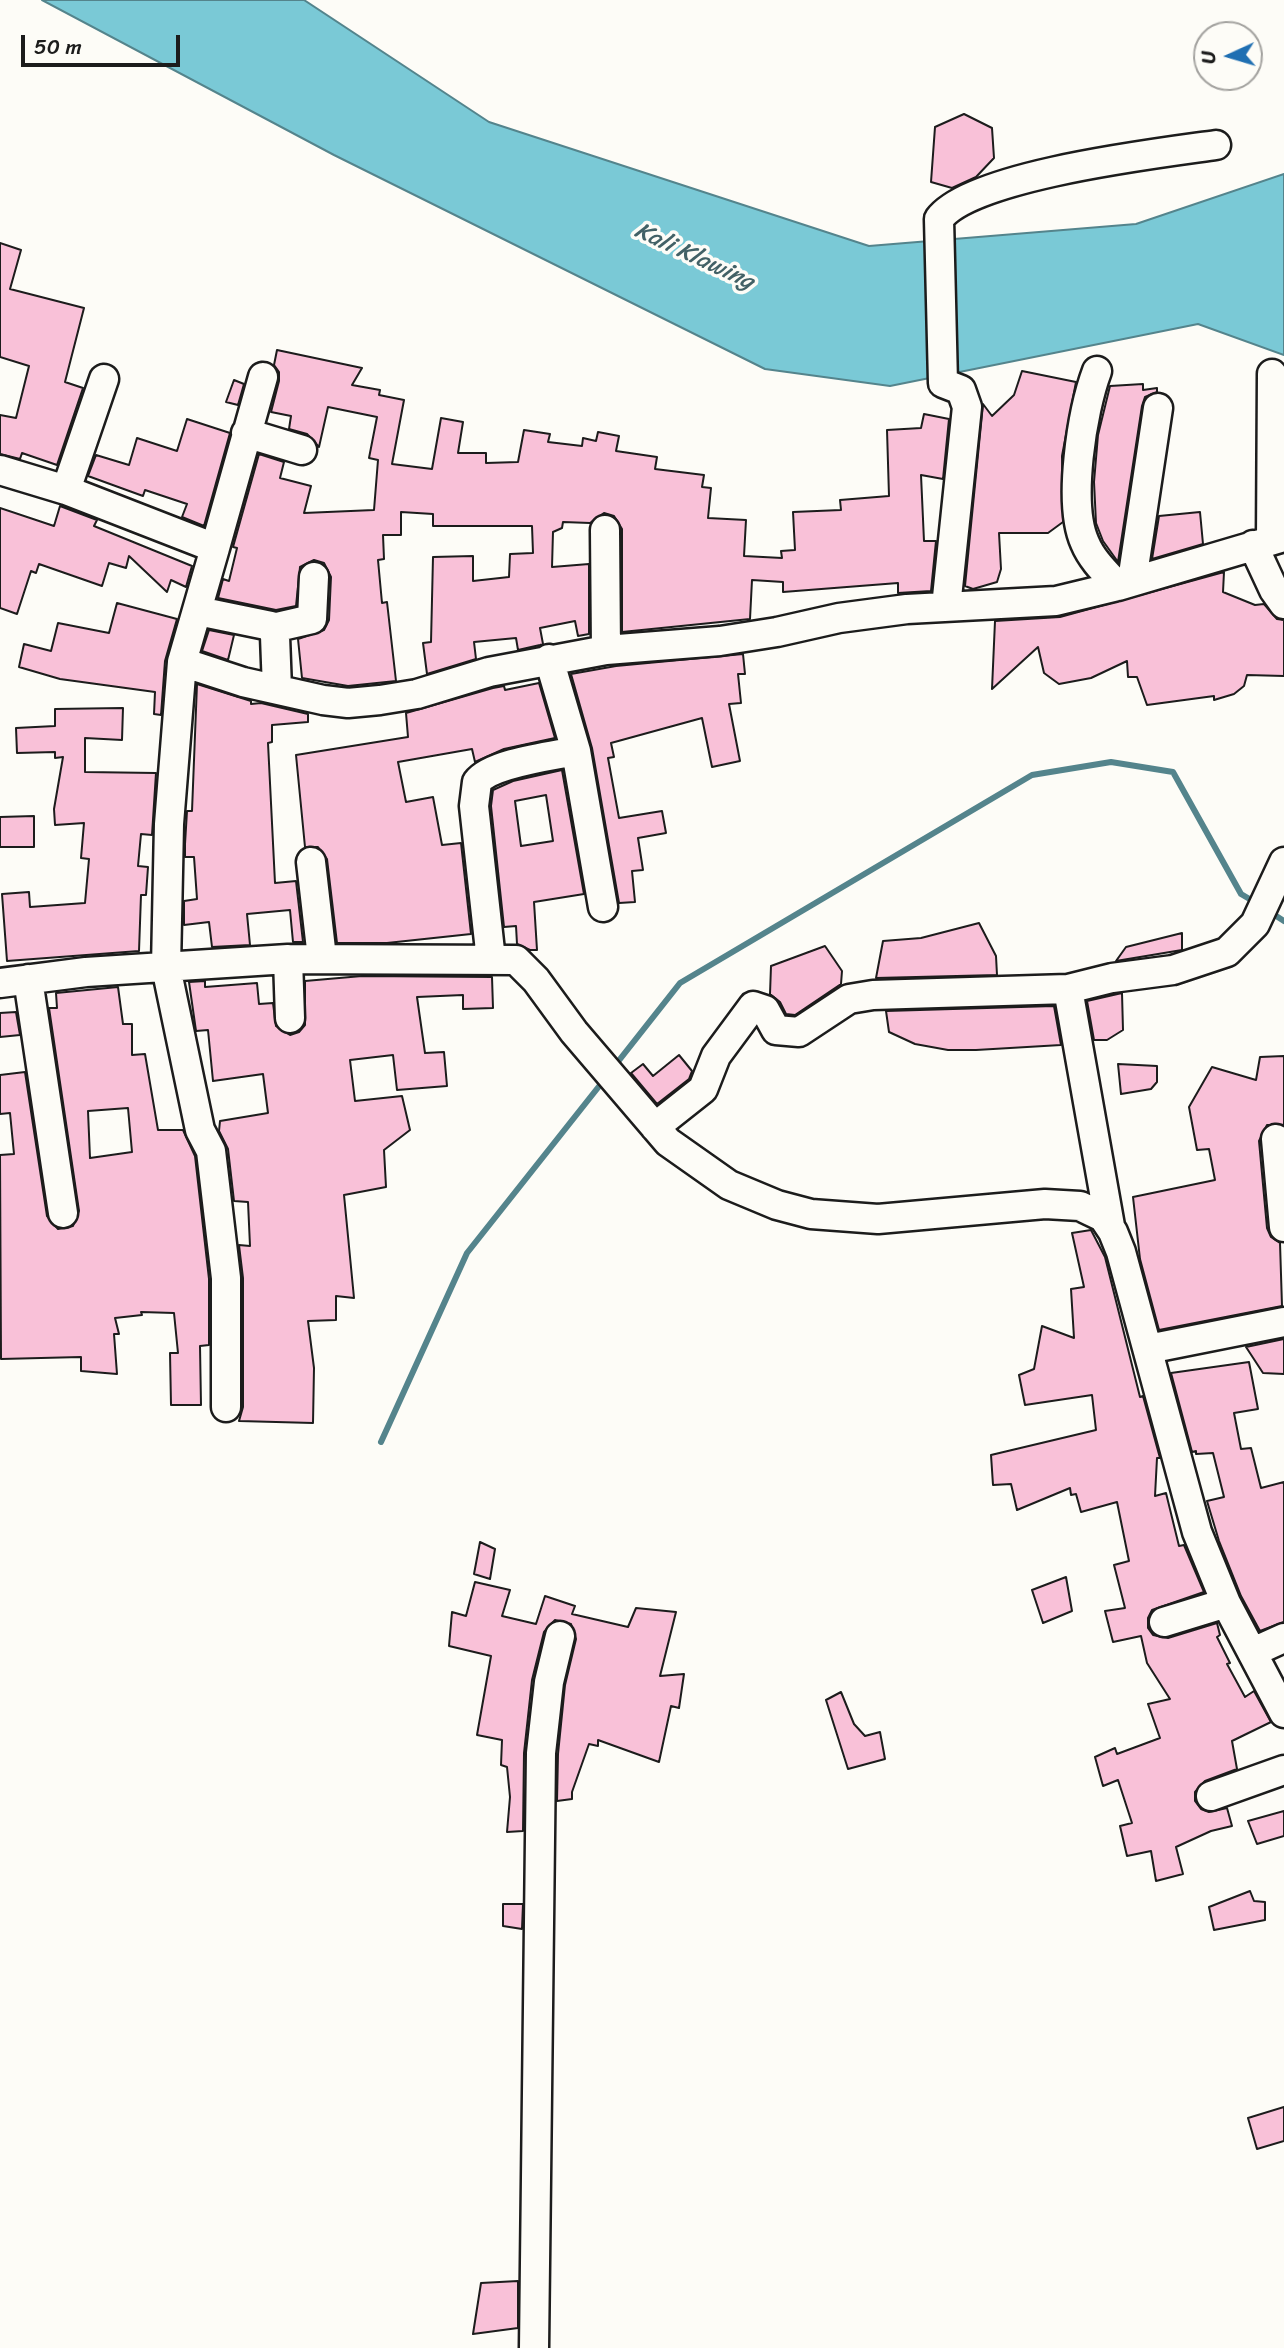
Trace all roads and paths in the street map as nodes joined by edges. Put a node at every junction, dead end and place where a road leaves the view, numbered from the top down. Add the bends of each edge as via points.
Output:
1 (1216, 145) dead end
2 (1097, 371) dead end
3 (1272, 374) dead end
4 (263, 377) dead end
5 (104, 379) dead end
6 (1158, 408) dead end
7 (246, 433) junction
8 (302, 450) dead end
9 (0, 470) edge
10 (66, 490) junction
11 (605, 530) dead end
12 (1270, 541) edge
13 (215, 548) junction
14 (314, 577) dead end
15 (1125, 584) junction
16 (1284, 604) edge
17 (946, 607) junction
18 (198, 611) junction
19 (273, 628) junction
20 (606, 650) junction
21 (549, 659) junction
22 (182, 663) junction
23 (277, 689) junction
24 (576, 751) junction
25 (311, 862) dead end
26 (1284, 862) edge
27 (603, 907) dead end
28 (322, 958) junction
29 (288, 959) junction
30 (491, 960) junction
31 (166, 967) junction
32 (28, 979) junction
33 (0, 983) edge
34 (1068, 989) junction
35 (290, 1018) dead end
36 (655, 1127) junction
37 (1276, 1139) dead end
38 (63, 1213) dead end
39 (1110, 1226) junction
40 (1284, 1227) edge
41 (1284, 1322) edge
42 (1149, 1349) junction
43 (226, 1407) dead end
44 (1226, 1603) junction
45 (1164, 1622) dead end
46 (560, 1636) dead end
47 (1284, 1638) edge
48 (1253, 1652) junction
49 (1284, 1713) edge
50 (1284, 1770) edge
51 (1211, 1796) dead end
52 (534, 2348) edge

1 - 17 street via 1135,156 1024,180 959,202 944,213 938,226 943,383 961,390 967,407
2 - 15 street via 1083,424 1080,523 1090,553
3 - 12 street
4 - 7 street
5 - 10 street
6 - 15 street
7 - 8 street
7 - 13 street
9 - 10 street
10 - 13 street
11 - 20 street
12 - 15 street
12 - 16 street via 1274,590
13 - 18 street
14 - 19 street via 312,619
15 - 17 street via 1056,601
17 - 20 street via 839,618 720,641
18 - 19 street
18 - 22 street
19 - 23 street
20 - 21 street
21 - 23 street via 380,700 348,703
21 - 24 street
22 - 23 street
22 - 31 street via 169,824
24 - 27 street
24 - 30 street via 507,766 477,782 474,806
25 - 28 street
26 - 34 street via 1245,937 1227,952
28 - 29 street
28 - 30 street
29 - 31 street
29 - 35 street
30 - 36 street via 516,960 523,965
31 - 32 street
31 - 43 street via 200,1130 211,1151 226,1278
32 - 33 street
32 - 38 street
34 - 36 street via 861,997 849,999 799,1032 776,1030 765,1010 754,1006 716,1056 703,1089
34 - 39 street
36 - 39 street via 684,1156 729,1185 811,1214 915,1218 1063,1204 1089,1209
37 - 40 street
39 - 42 street
41 - 42 street
42 - 44 street via 1186,1496
44 - 45 street
44 - 48 street
46 - 52 street via 541,1753
47 - 48 street
48 - 49 street
50 - 51 street

